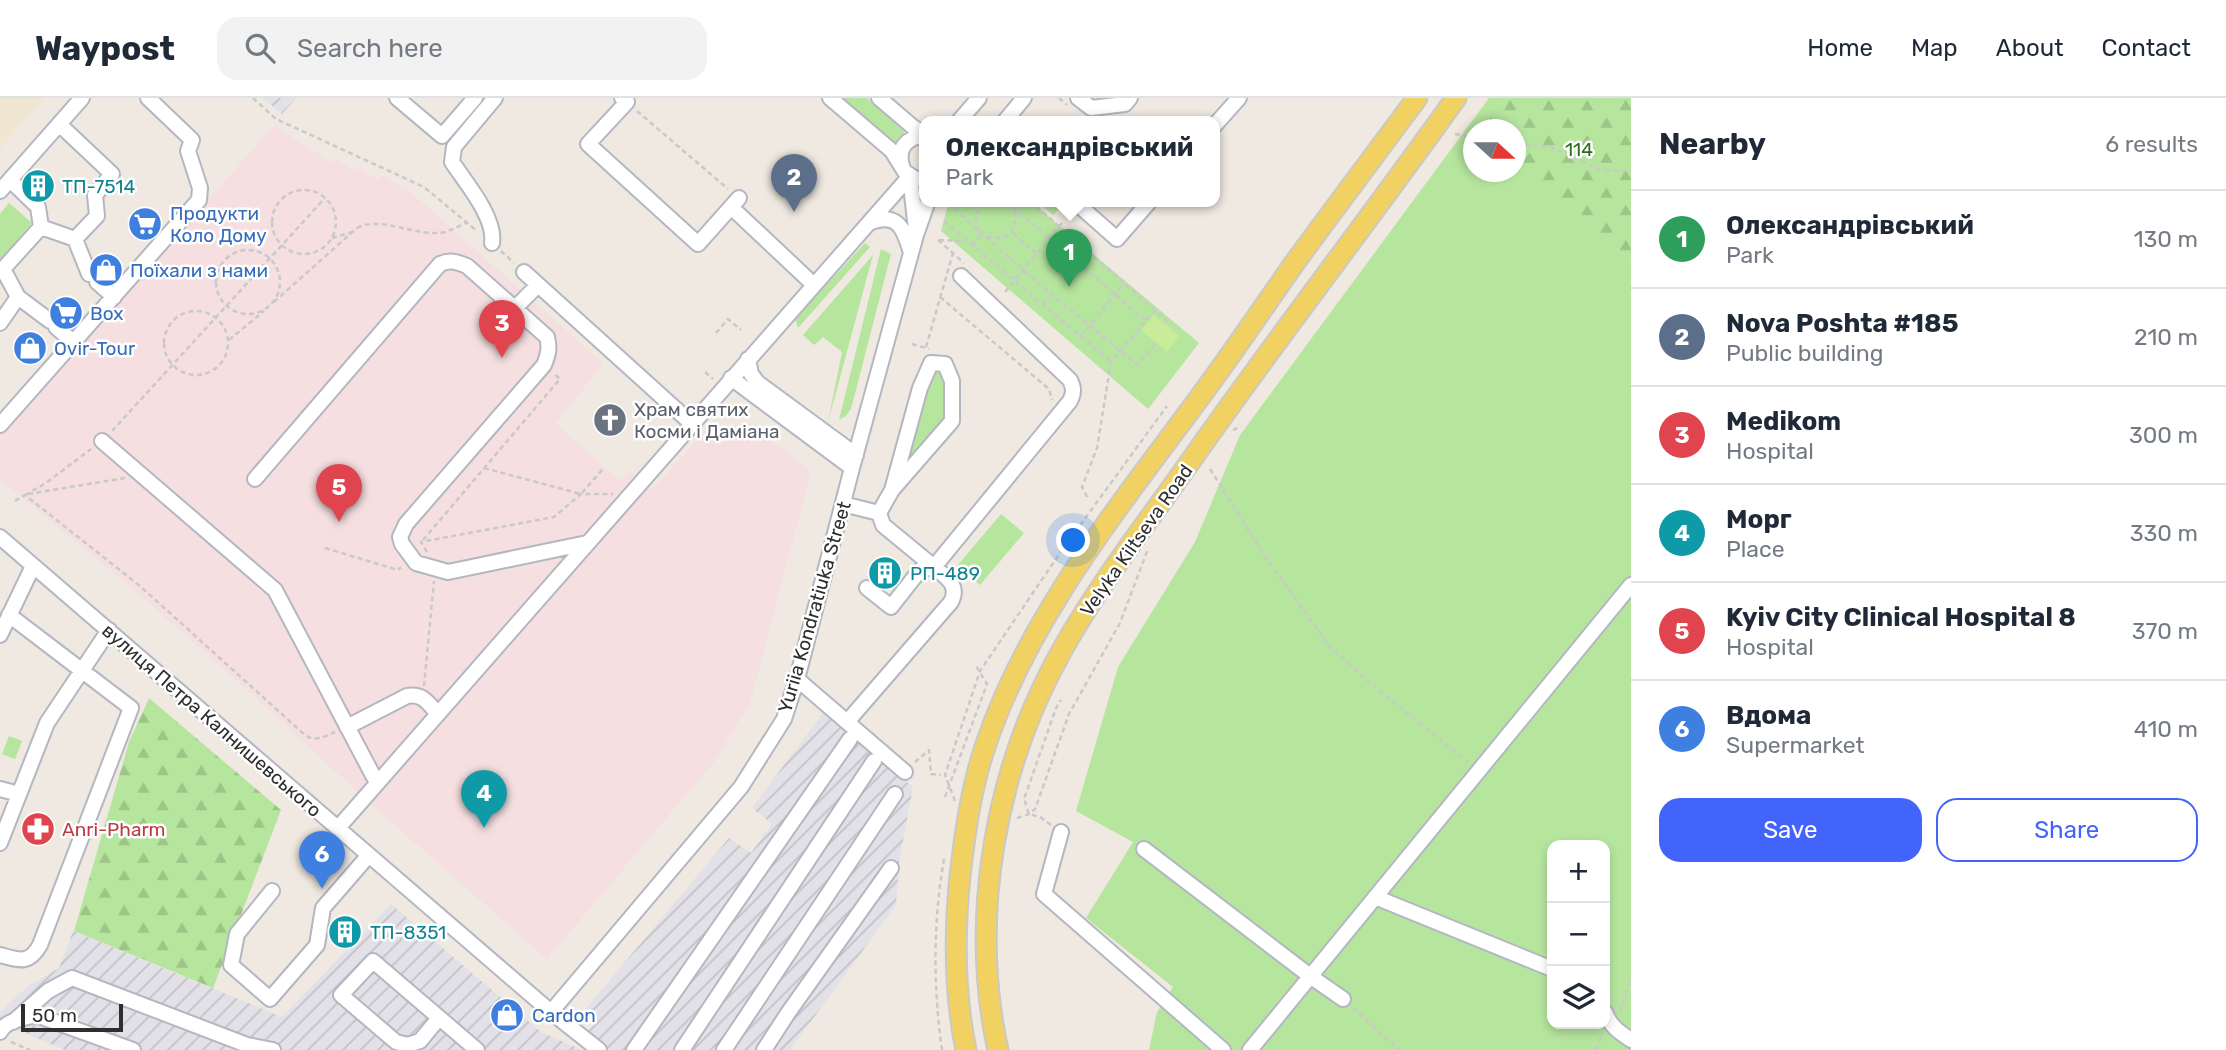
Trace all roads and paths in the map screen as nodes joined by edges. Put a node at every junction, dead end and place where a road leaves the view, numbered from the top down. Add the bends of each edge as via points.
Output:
1 (82, 98) edge
2 (148, 98) edge
3 (253, 98) edge
4 (397, 98) edge
5 (475, 98) edge
6 (495, 98) edge
7 (830, 98) edge
8 (879, 98) edge
9 (979, 98) edge
10 (1024, 98) edge
11 (1079, 98) edge
12 (1130, 98) edge
13 (1239, 98) edge
14 (1417, 98) edge
15 (1456, 98) edge
16 (625, 100) edge
17 (963, 116) edge
18 (1009, 116) edge
19 (1220, 119) edge
20 (60, 124) junction
21 (919, 131) edge
22 (1455, 134) dead end
23 (1463, 135) edge
24 (919, 136) edge
25 (1526, 145) edge
26 (1631, 171) edge
27 (912, 174) edge
28 (5, 185) edge
29 (325, 198) junction
30 (735, 202) junction
31 (926, 207) edge
32 (952, 207) edge
33 (980, 207) edge
34 (1011, 207) edge
35 (1012, 207) edge
36 (1038, 207) edge
37 (1081, 207) edge
38 (1145, 207) edge
39 (944, 221) dead end
40 (466, 223) junction
41 (868, 224) junction
42 (1061, 225) junction
43 (41, 227) junction
44 (357, 229) junction
45 (1012, 232) junction
46 (981, 234) junction
47 (916, 235) junction
48 (1050, 237) junction
49 (75, 239) junction
50 (332, 239) junction
51 (967, 241) junction
52 (492, 243) junction
53 (282, 246) junction
54 (973, 246) junction
55 (949, 250) dead end
56 (1088, 251) junction
57 (912, 254) junction
58 (1037, 254) junction
59 (271, 258) junction
60 (1078, 262) junction
61 (1, 270) edge
62 (1023, 270) junction
63 (524, 272) joint
64 (961, 276) dead end
65 (1015, 281) junction
66 (1124, 283) junction
67 (538, 285) junction
68 (814, 285) junction
69 (1005, 292) dead end
70 (1051, 293) junction
71 (1115, 294) junction
72 (18, 297) junction
73 (114, 297) junction
74 (940, 297) dead end
75 (1043, 304) junction
76 (227, 306) junction
77 (515, 308) junction
78 (1155, 310) junction
79 (217, 318) junction
80 (1146, 321) junction
81 (0, 323) edge
82 (1172, 324) dead end
83 (1090, 326) junction
84 (741, 330) dead end
85 (716, 333) dead end
86 (1081, 337) junction
87 (229, 340) junction
88 (73, 342) junction
89 (1156, 343) dead end
90 (912, 344) dead end
91 (934, 350) dead end
92 (1120, 351) junction
93 (748, 359) junction
94 (1111, 362) junction
95 (174, 365) junction
96 (731, 378) junction
97 (560, 379) dead end
98 (1234, 400) junction
99 (1050, 408) dead end
100 (691, 423) junction
101 (0, 425) edge
102 (1241, 426) dead end
103 (102, 441) junction
104 (854, 462) junction
105 (484, 468) junction
106 (1210, 468) dead end
107 (603, 469) dead end
108 (142, 475) junction
109 (255, 479) dead end
110 (892, 489) junction
111 (581, 494) junction
112 (630, 494) junction
113 (25, 495) junction
114 (1087, 497) dead end
115 (15, 501) dead end
116 (844, 504) junction
117 (879, 513) junction
118 (0, 537) edge
119 (421, 542) junction
120 (587, 543) junction
121 (1150, 544) dead end
122 (325, 548) dead end
123 (410, 555) junction
124 (33, 566) junction
125 (934, 567) junction
126 (435, 569) junction
127 (867, 588) dead end
128 (1629, 590) edge
129 (9, 615) junction
130 (109, 630) junction
131 (0, 635) edge
132 (976, 666) dead end
133 (80, 670) junction
134 (797, 679) junction
135 (423, 698) junction
136 (1061, 699) dead end
137 (438, 714) junction
138 (847, 722) junction
139 (347, 727) junction
140 (850, 739) dead end
141 (874, 761) dead end
142 (1479, 770) junction
143 (905, 772) joint
144 (942, 775) dead end
145 (377, 783) junction
146 (0, 789) edge
147 (19, 794) junction
148 (895, 794) dead end
149 (945, 797) dead end
150 (1029, 814) junction
151 (1016, 818) dead end
152 (338, 828) junction
153 (1061, 832) joint
154 (0, 842) edge
155 (1144, 849) dead end
156 (369, 855) junction
157 (891, 868) dead end
158 (272, 891) dead end
159 (1376, 897) junction
160 (0, 955) edge
161 (1547, 967) edge
162 (1310, 976) junction
163 (1631, 978) edge
164 (1343, 999) joint
165 (551, 1012) junction
166 (439, 1018) junction
167 (13, 1022) junction
168 (1610, 1023) edge
169 (1615, 1030) junction
170 (5, 1037) edge
171 (1631, 1040) edge
172 (30, 1050) edge
173 (133, 1050) edge
174 (273, 1050) edge
175 (477, 1050) edge
176 (599, 1050) edge
177 (634, 1050) edge
178 (681, 1050) edge
179 (723, 1050) edge
180 (764, 1050) edge
181 (966, 1050) edge
182 (998, 1050) edge
183 (1223, 1050) edge
184 (1250, 1050) edge
185 (1399, 1050) edge

1 - 20 street
2 - 73 street via 192,140 188,151 200,188 199,200
3 - 40 path via 276,119 424,187
4 - 5 street via 442,136
6 - 52 street via 454,147 452,162 480,203 494,233
7 - 27 street
8 - 21 street
9 - 17 street
10 - 18 street
11 - 12 street via 1091,108 1125,104
13 - 19 street
14 - 181 main road, Velyka Kiltseva Road via 1127,496 1021,660 985,748 964,835 955,963
15 - 98 main road, Velyka Kiltseva Road
16 - 30 path
16 - 30 street via 588,144 698,244
20 - 28 street
20 - 49 street via 113,174 95,195 97,216
22 - 23 path
24 - 27 street via 904,145 900,156
25 - 26 path via 1551,146 1601,170
27 - 41 street
27 - 47 street, Yuriia Kondratiuka Street
28 - 43 street via 38,207
29 - 50 path via 335,214
29 - 53 path
29 - 53 path via 307,190 280,201 272,229
30 - 68 street
31 - 47 street, Yuriia Kondratiuka Street
32 - 46 path
33 - 46 path via 976,223
34 - 45 path via 1016,217
35 - 48 path
36 - 42 path
37 - 38 street via 1117,239
39 - 51 path
40 - 44 path via 430,233 371,224
40 - 52 path
41 - 57 street via 880,219 898,224
41 - 68 street
42 - 48 path
42 - 56 path
43 - 49 street
43 - 61 street
44 - 50 path
44 - 87 path
45 - 46 path via 995,238
45 - 58 path
46 - 54 path
46 - 62 path
47 - 57 street, Yuriia Kondratiuka Street
48 - 58 path
48 - 60 path
49 - 73 street via 93,278
50 - 53 path via 307,254
51 - 54 path
51 - 55 path via 938,240
52 - 63 path
53 - 59 path
54 - 65 path
56 - 60 path
56 - 66 path
57 - 104 street, Yuriia Kondratiuka Street
58 - 62 path
59 - 76 path
59 - 76 path via 280,283 269,306 253,313
59 - 76 path via 242,250 225,260 216,278
60 - 71 path
61 - 72 street
62 - 65 path
62 - 70 path
63 - 67 street
64 - 125 street via 1070,380 1073,394
65 - 69 path
65 - 75 path
66 - 71 path
66 - 78 path
67 - 77 street
67 - 100 street
68 - 93 street
70 - 75 path
70 - 83 path
71 - 80 path
71 - 83 path
72 - 81 street
72 - 88 street
73 - 88 street
74 - 99 path via 1049,389 1053,398
75 - 86 path
76 - 79 path
77 - 109 street via 467,267 447,260 440,264
77 - 123 street via 547,337 544,365 406,524 400,537
78 - 80 path
78 - 82 path
79 - 87 path
79 - 95 path
79 - 95 path via 199,310 173,321 165,348
80 - 92 path
83 - 86 path
83 - 92 path
84 - 85 path via 728,319
86 - 94 path
87 - 95 path via 224,359 210,372 191,374
88 - 101 street
89 - 92 path via 1138,365
90 - 91 path
92 - 94 path
93 - 96 street
93 - 104 street via 758,383
94 - 114 path via 1097,448 1082,487
95 - 103 path
96 - 100 street
96 - 104 street
97 - 105 path
98 - 102 path via 1230,431
98 - 182 main road, Velyka Kiltseva Road via 1060,652 1020,743 1004,796 988,895 988,988
100 - 112 street
103 - 108 street
103 - 113 path
104 - 116 street, Yuriia Kondratiuka Street
105 - 111 path
105 - 119 path
106 - 142 path via 1329,647
107 - 111 path
108 - 113 path
108 - 139 street via 275,590
110 - 110 street via 952,421 953,381 945,364 931,363 920,388
110 - 117 street
111 - 112 path
111 - 119 path via 554,517
112 - 120 street
113 - 115 path
113 - 139 path via 140,586 304,735 316,739
116 - 117 street
116 - 134 street, Yuriia Kondratiuka Street
117 - 125 street via 883,525
118 - 124 street, вулиця Петра Калнишевського
119 - 123 path
119 - 126 path
120 - 126 street via 448,572
120 - 137 street
121 - 150 path via 1120,623 1069,714 1035,809
122 - 123 path via 398,570
123 - 126 street via 416,564
124 - 129 street
124 - 130 street, вулиця Петра Калнишевського
125 - 127 street via 920,570 891,607
125 - 138 street via 955,589 951,602
126 - 135 path
128 - 142 street
129 - 131 street
129 - 133 street
130 - 133 street
130 - 152 street, вулиця Петра Калнишевського
132 - 149 path via 987,684
133 - 147 street via 47,723
133 - 160 street via 131,708 40,945 28,959
134 - 138 street
134 - 165 street, Yuriia Kondratiuka Street via 784,719 741,787
135 - 137 street
135 - 139 street via 407,696
136 - 150 path via 1024,799
137 - 145 street
138 - 143 street
139 - 145 street
140 - 177 street
141 - 178 street
142 - 159 street
143 - 144 path via 929,750 932,774
145 - 152 street
146 - 147 street
147 - 154 street
148 - 179 street
150 - 151 path
150 - 153 path
152 - 156 street, вулиця Петра Калнишевського
153 - 183 street via 1044,894
155 - 162 street
156 - 158 street via 323,908 317,945 270,999 231,965 237,934
156 - 165 street, вулиця Петра Калнишевського
157 - 180 street
159 - 161 street
159 - 162 street
162 - 164 street
162 - 184 street
163 - 169 path
164 - 185 path
165 - 176 street, вулиця Петра Калнишевського
166 - 166 street via 373,961 341,995 396,1042 408,1045 420,1041
166 - 175 street
167 - 170 street via 2,1027
167 - 173 street via 36,1015
167 - 174 street via 48,991 72,978 247,1045
168 - 169 street
169 - 171 street
170 - 172 path

